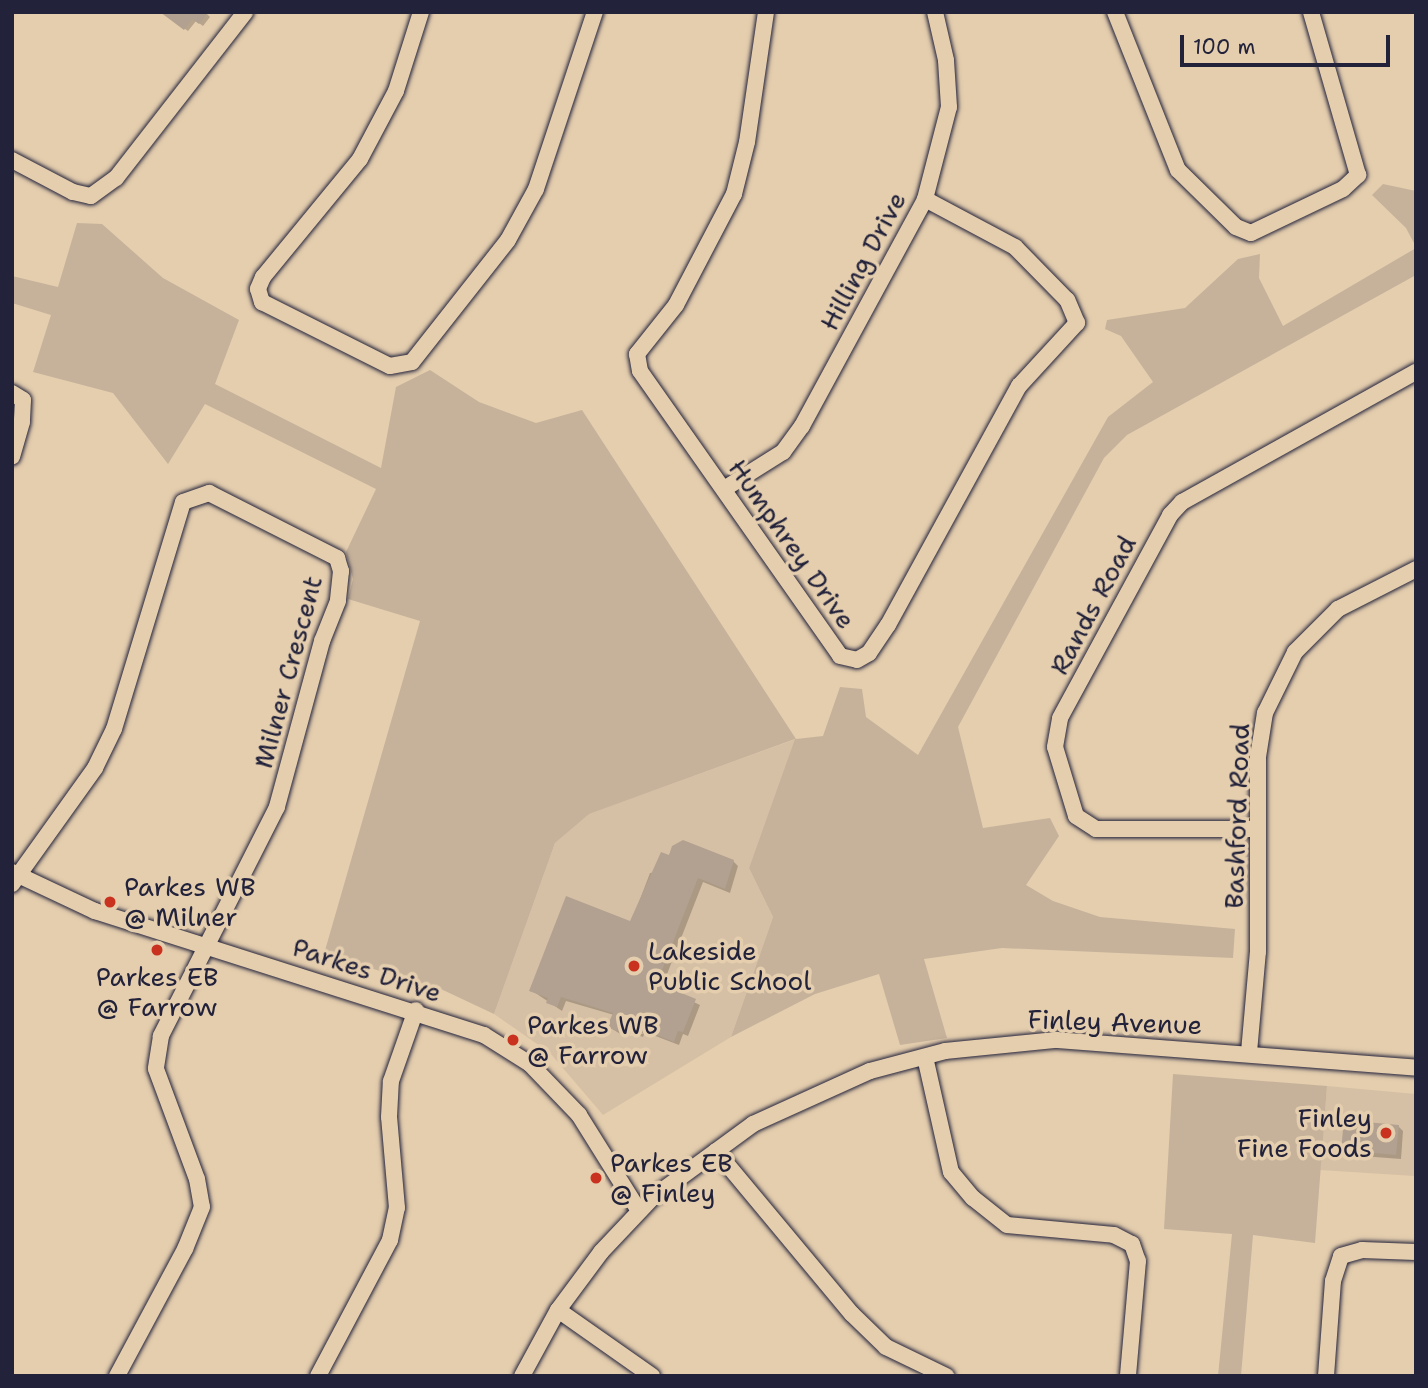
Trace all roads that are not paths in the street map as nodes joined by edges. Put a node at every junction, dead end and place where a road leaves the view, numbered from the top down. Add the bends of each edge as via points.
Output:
1 (245, 12) edge
2 (422, 12) edge
3 (594, 12) edge
4 (766, 12) edge
5 (934, 12) edge
6 (1115, 12) edge
7 (1311, 12) edge
8 (12, 160) edge
9 (925, 199) junction
10 (1416, 372) edge
11 (12, 393) edge
12 (12, 457) edge
13 (724, 489) junction
14 (1416, 569) edge
15 (1258, 829) junction
16 (15, 877) edge
17 (204, 945) junction
18 (416, 1010) junction
19 (1248, 1052) junction
20 (925, 1057) junction
21 (1416, 1068) edge
22 (716, 1152) junction
23 (639, 1210) junction
24 (1416, 1252) edge
25 (558, 1310) junction
26 (117, 1376) edge
27 (318, 1376) edge
28 (522, 1376) edge
29 (652, 1376) edge
30 (946, 1376) edge
31 (1128, 1376) edge
32 (1326, 1376) edge

1 - 8 street via 116,178 91,196 73,192
2 - 3 street via 396,91 360,159 258,289 262,302 390,366 412,362 508,240 536,189
4 - 13 street, Humphrey Drive via 747,142 734,194 676,305 637,354 640,371
5 - 9 street, Hilling Drive via 946,60 949,107
6 - 7 street via 1178,170 1236,227 1251,233 1343,190 1359,175
9 - 13 street, Hilling Drive via 802,426 783,452
9 - 13 street, Humphrey Drive via 1015,247 1067,300 1077,323 1019,386 869,653 857,660 840,656
10 - 15 street, Rands Road via 1182,502 1170,515 1060,718 1055,747 1076,816 1097,829
11 - 12 street via 23,400
14 - 15 street, Bashford Road via 1338,609 1295,652 1265,713 1258,757
15 - 19 street, Bashford Road via 1258,952
16 - 17 street, Parkes Drive via 95,911
16 - 17 street, Milner Crescent via 95,768 114,729 183,502 209,493 303,538 337,558 341,570 338,601 322,641 277,807
17 - 18 street, Parkes Drive
17 - 26 street via 161,1036 156,1069 197,1179 202,1207 186,1249
18 - 23 street, Parkes Drive via 484,1035 530,1064 579,1115
18 - 27 street via 391,1081 389,1117 397,1208 390,1240
19 - 20 street, Finley Avenue via 1056,1040
19 - 21 street, Finley Avenue
20 - 22 street, Finley Avenue via 870,1071 807,1097 753,1124
20 - 31 street via 951,1172 973,1198 1007,1225 1114,1235 1132,1244 1138,1261
22 - 23 street, Finley Avenue
22 - 30 street via 860,1322 886,1347
23 - 25 street, Finley Avenue
24 - 32 street via 1362,1251 1341,1256 1333,1281
25 - 28 street, Finley Avenue
25 - 29 street

